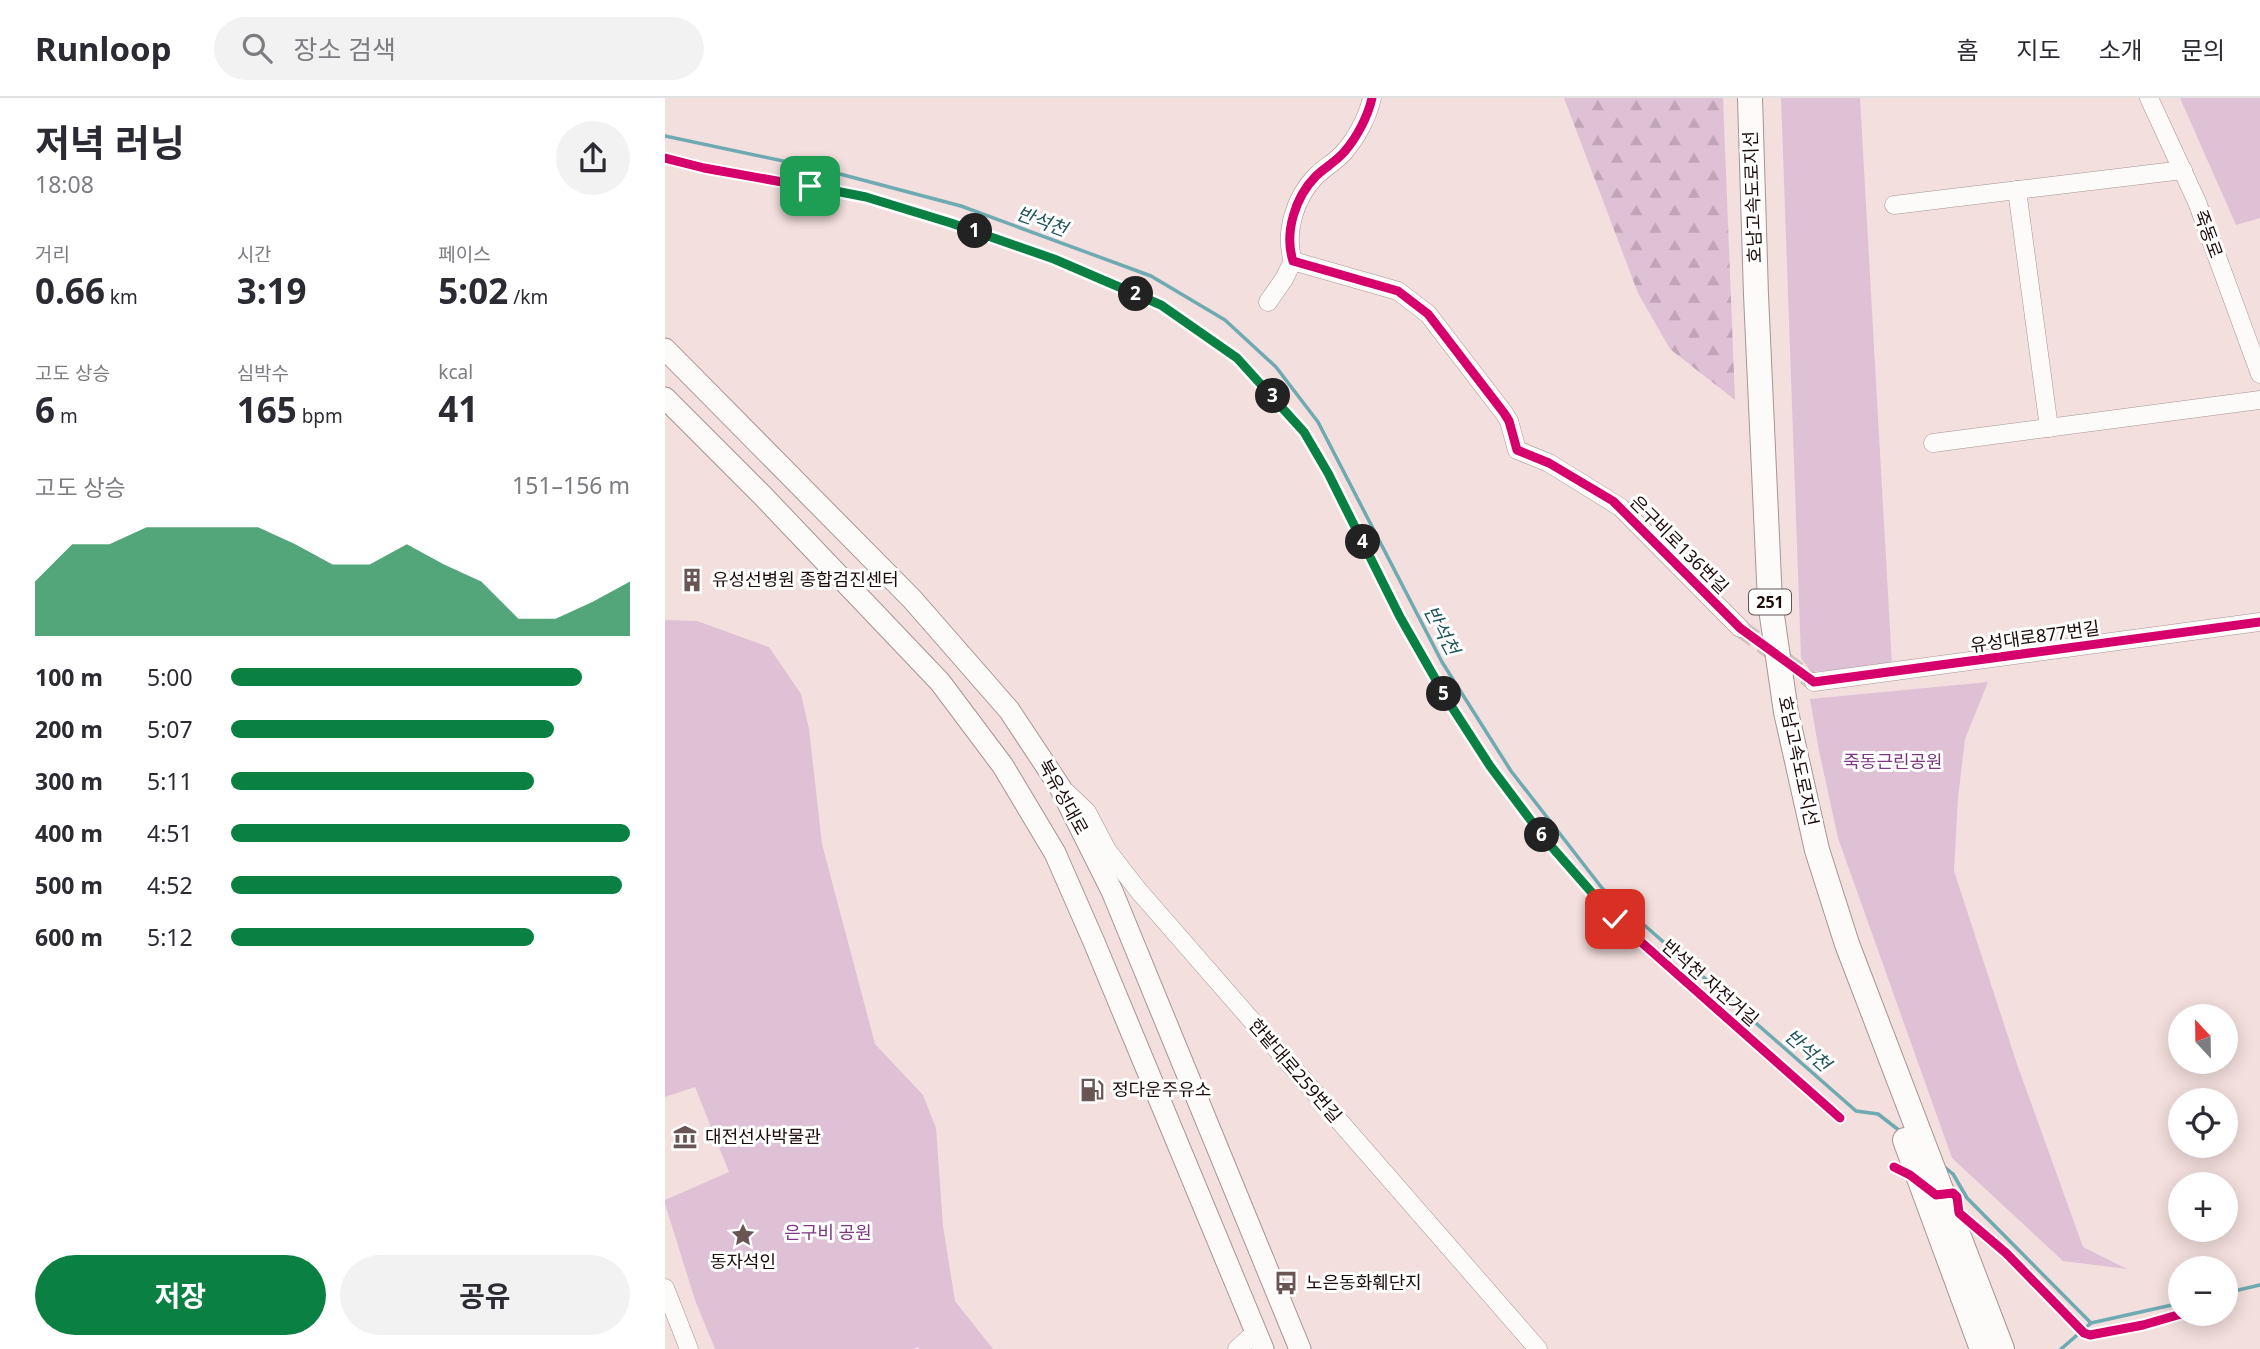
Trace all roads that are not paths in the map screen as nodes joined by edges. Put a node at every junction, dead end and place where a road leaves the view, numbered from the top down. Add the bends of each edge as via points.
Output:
1 (1372, 98) edge
2 (1734, 98) edge
3 (1750, 98) edge
4 (2149, 98) edge
5 (2183, 170) junction
6 (2017, 190) junction
7 (1895, 205) dead end
8 (1293, 261) junction
9 (1268, 302) dead end
10 (665, 349) edge
11 (2260, 374) edge
12 (665, 398) edge
13 (2260, 400) edge
14 (2049, 428) junction
15 (1933, 443) dead end
16 (2260, 622) edge
17 (1740, 628) tunnel mouth
18 (1814, 682) tunnel mouth
19 (1060, 787) junction
20 (1893, 1084) junction
21 (1957, 1253) junction
22 (665, 1288) edge
23 (1259, 1340) edge
24 (689, 1349) edge
25 (1237, 1349) edge
26 (1300, 1349) edge
27 (1538, 1349) edge
28 (1982, 1349) edge
29 (2001, 1349) edge

1 - 8 street via 1347,150 1318,174 1299,200 1288,246
2 - 20 highway, 호남고속도로지선 / 251 via 1756,608 1773,715 1803,853 1832,950
3 - 20 highway, 호남고속도로지선 / 251 via 1770,602 1786,712 1817,850
4 - 5 street, 죽동로
5 - 6 street
5 - 11 street, 죽동로
6 - 7 street
6 - 14 street
8 - 9 street
8 - 17 street, 은구비로136번길 via 1398,291 1421,308 1504,412 1517,450 1549,463 1613,501
10 - 19 main road, 북유성대로 via 912,599 1009,710
12 - 23 main road, 북유성대로 via 940,682 1003,766 1055,853
13 - 14 street
14 - 15 street
16 - 18 street, 유성대로877번길
19 - 26 main road, 북유성대로 via 1112,891
19 - 27 street, 한밭대로259번길 via 1087,813 1116,863
20 - 21 highway, 호남고속도로지선 / 251
21 - 28 highway, 호남고속도로지선 / 251
21 - 29 highway, 호남고속도로지선 / 251
22 - 24 street
23 - 25 street, 북유성대로

